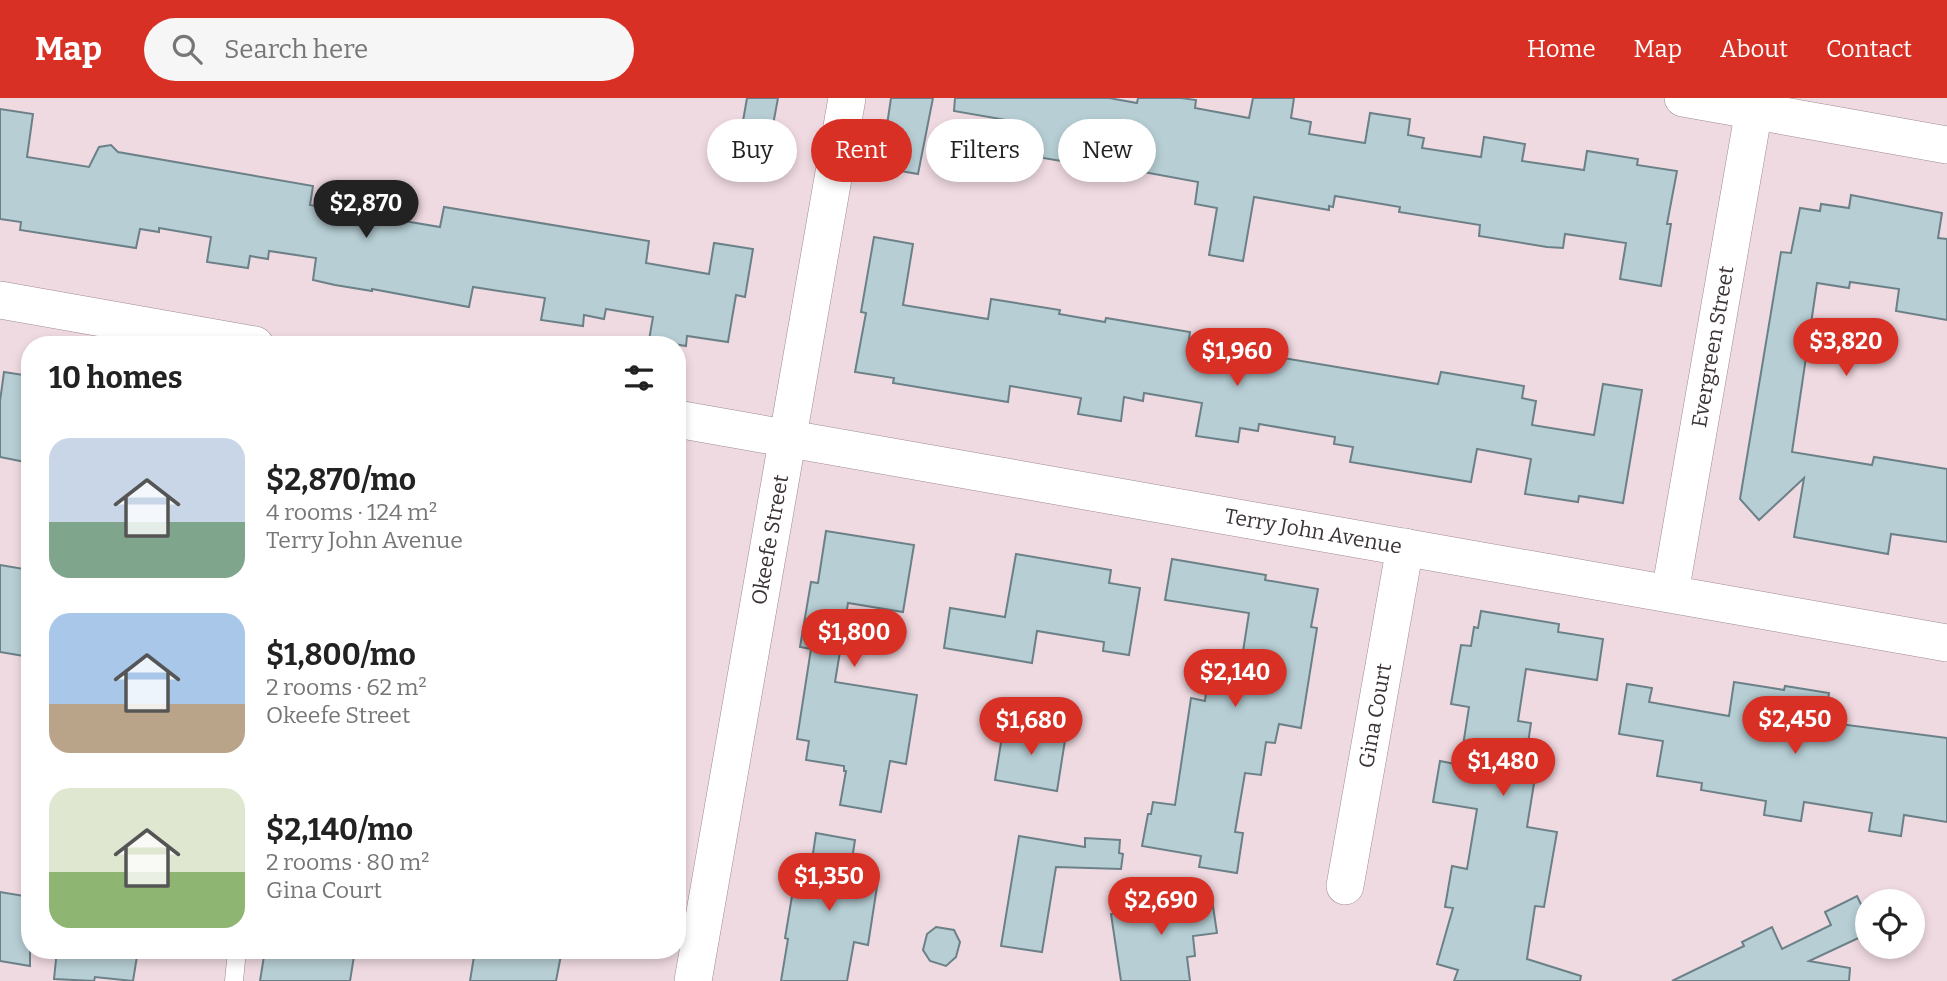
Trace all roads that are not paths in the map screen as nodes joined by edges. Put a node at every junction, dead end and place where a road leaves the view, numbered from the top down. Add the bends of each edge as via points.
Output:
1 (847, 98) edge
2 (1683, 98) edge
3 (1755, 104) edge
4 (1947, 145) edge
5 (0, 300) edge
6 (204, 336) edge
7 (686, 421) edge
8 (788, 438) junction
9 (1405, 547) junction
10 (1670, 593) junction
11 (1947, 643) edge
12 (1345, 886) dead end
13 (236, 959) edge
14 (234, 981) edge
15 (693, 981) edge

1 - 8 street, Okeefe Street
2 - 3 street
3 - 4 street
3 - 10 street, Evergreen Street
5 - 6 street
7 - 8 street, Terry John Avenue
8 - 9 street, Terry John Avenue
8 - 15 street, Okeefe Street
9 - 10 street, Terry John Avenue
9 - 12 street, Gina Court
10 - 11 street, Terry John Avenue
13 - 14 lane

